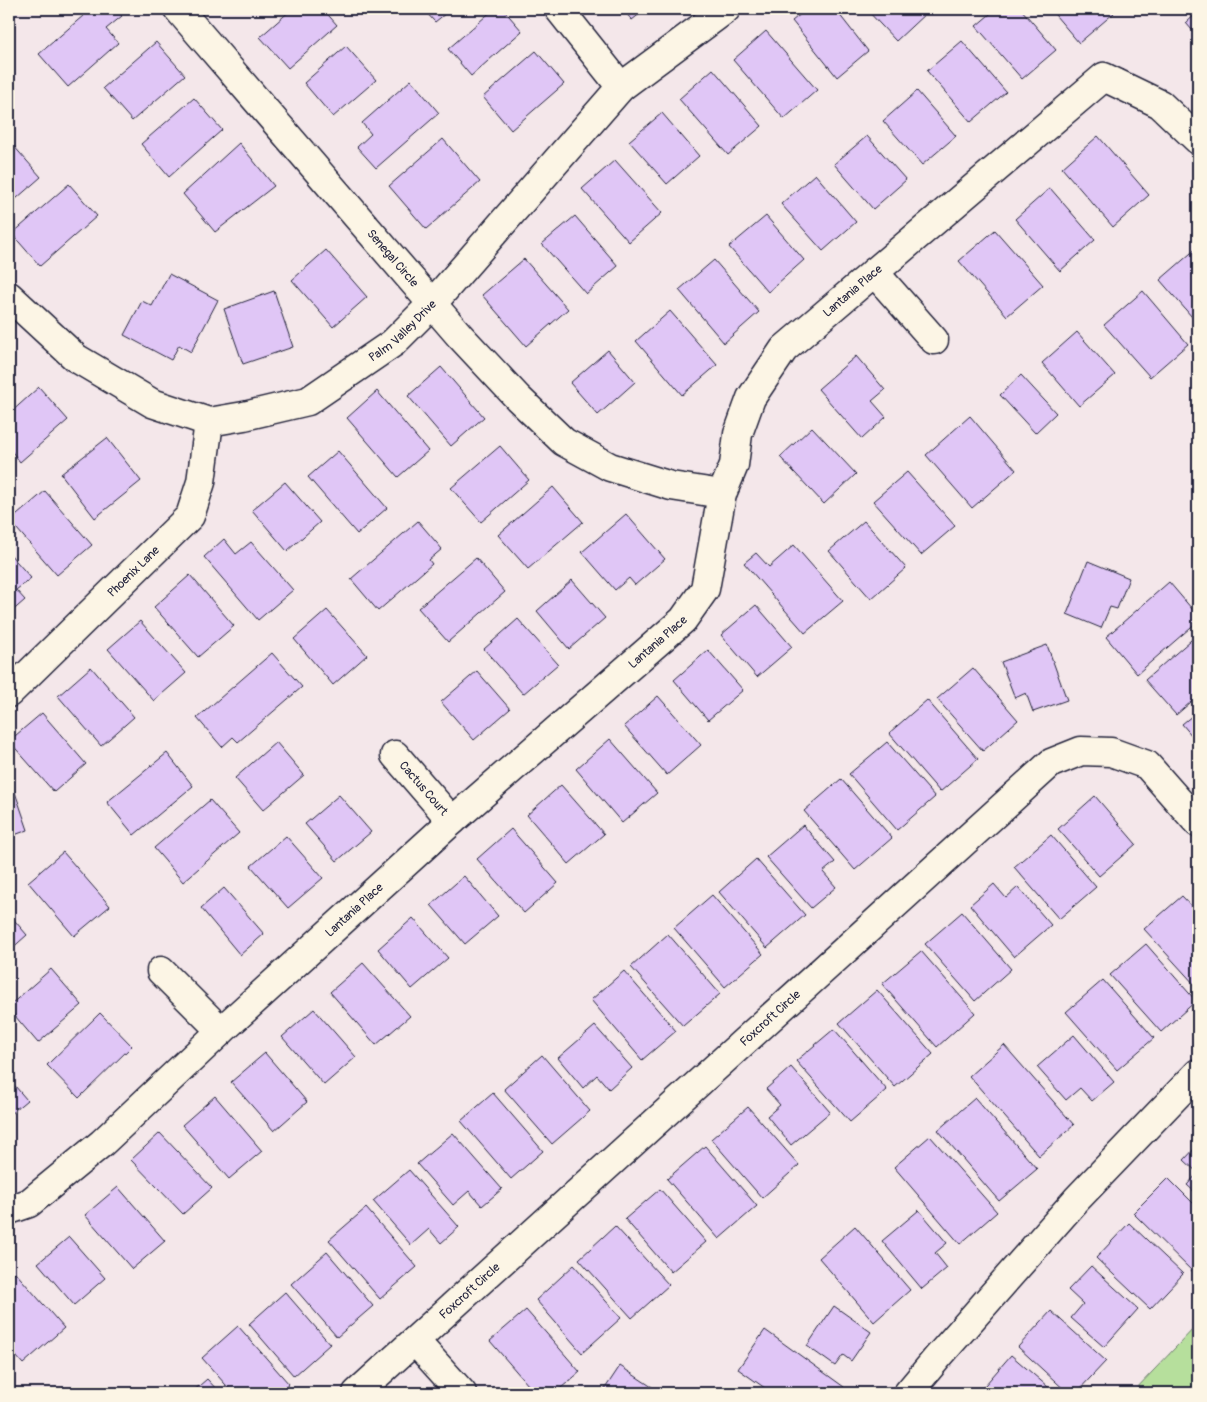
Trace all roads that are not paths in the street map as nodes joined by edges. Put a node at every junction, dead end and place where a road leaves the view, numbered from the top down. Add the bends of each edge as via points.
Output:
1 (178, 9) edge
2 (559, 9) edge
3 (726, 9) edge
4 (621, 87) junction
5 (1198, 140) edge
6 (874, 272) junction
7 (9, 296) edge
8 (432, 304) junction
9 (934, 340) dead end
10 (209, 422) junction
11 (722, 494) junction
12 (9, 693) edge
13 (395, 755) dead end
14 (452, 821) junction
15 (1198, 823) edge
16 (161, 971) dead end
17 (221, 1031) junction
18 (1198, 1073) edge
19 (9, 1210) edge
20 (415, 1341) junction
21 (356, 1393) edge
22 (462, 1393) edge
23 (908, 1393) edge

1 - 8 street, Senegal Circle
2 - 4 street
3 - 4 street, Palm Valley Drive
4 - 8 street, Palm Valley Drive
5 - 6 street, Lantania Place via 1160,104 1104,78
6 - 9 street
6 - 11 street, Lantania Place via 784,349 751,398 738,434 734,465
7 - 10 street, Palm Valley Drive via 76,358 152,404
8 - 10 street, Palm Valley Drive via 393,343 308,401
8 - 11 street, Senegal Circle via 518,398 564,442 610,467 671,486
10 - 12 street, Phoenix Lane via 201,482 190,516
11 - 14 street, Lantania Place via 705,589 683,620
13 - 14 street, Cactus Court
14 - 17 street, Lantania Place
15 - 20 street, Foxcroft Circle via 1147,766 1111,752 1081,751 1050,763
16 - 17 street
17 - 19 street, Lantania Place via 102,1143 29,1203
18 - 23 street via 1077,1199
20 - 21 street, Foxcroft Circle
20 - 22 street

